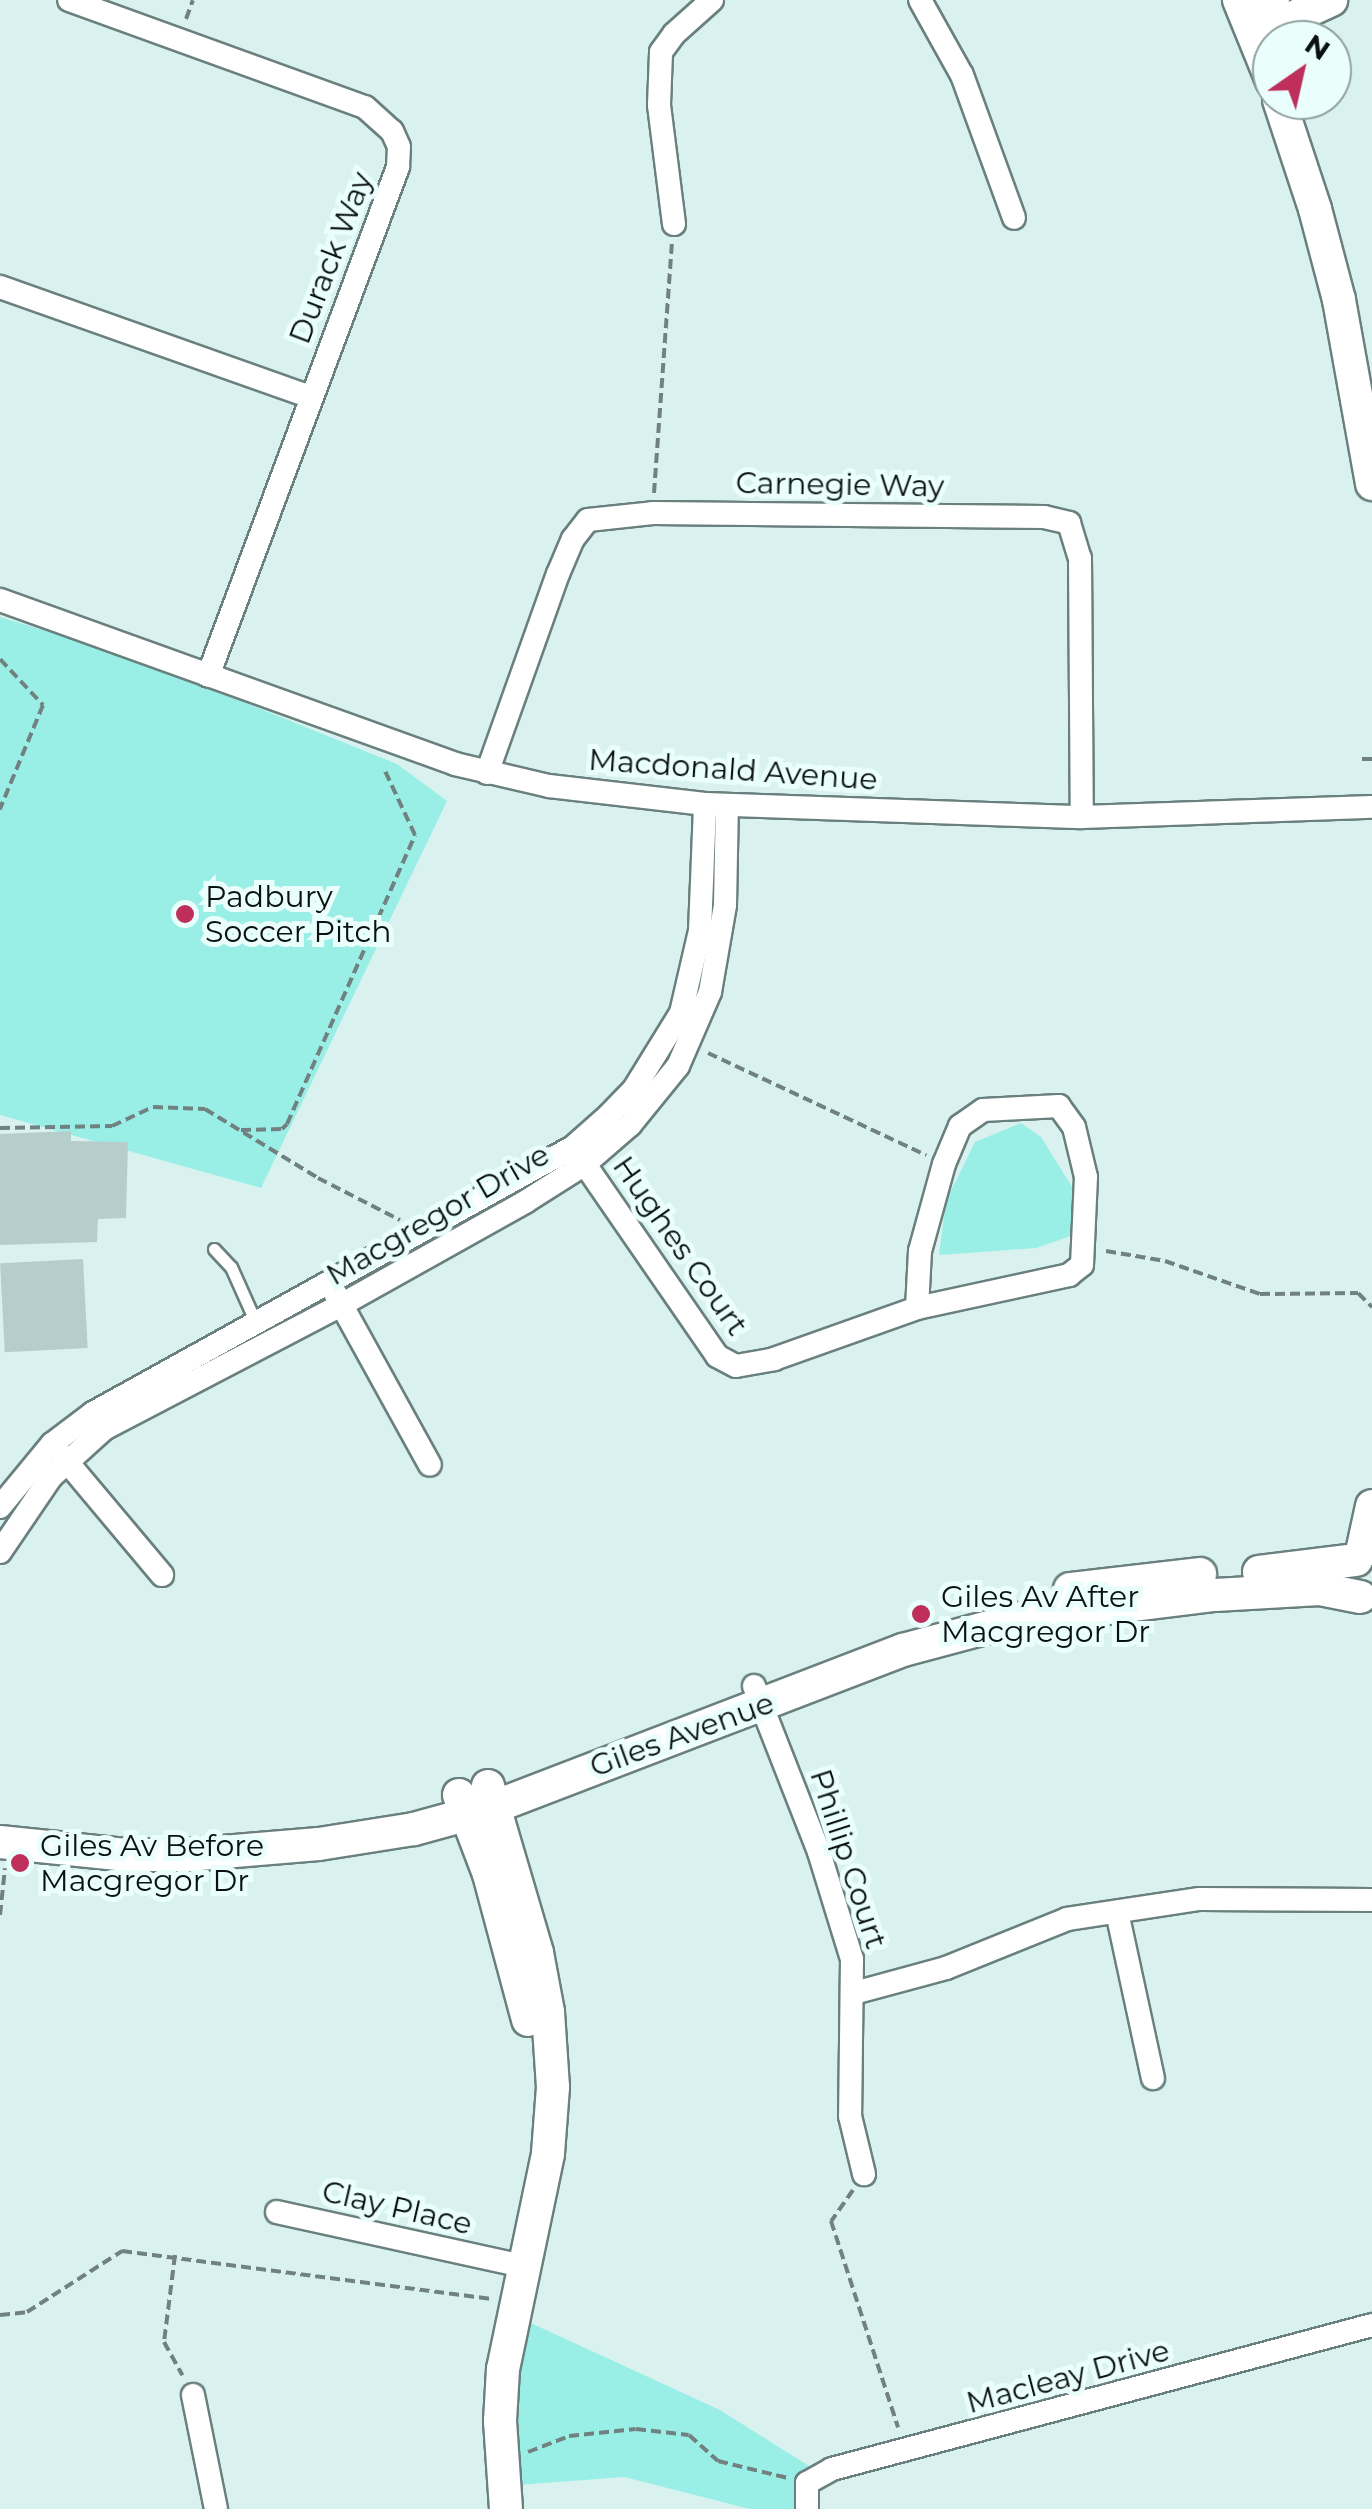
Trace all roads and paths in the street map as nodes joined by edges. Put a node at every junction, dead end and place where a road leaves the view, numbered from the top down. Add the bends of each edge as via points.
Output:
1 (69, 0) edge
2 (712, 0) edge
3 (920, 0) edge
4 (1331, 0) edge
5 (1261, 15) edge
6 (1286, 120) edge
7 (1306, 120) edge
8 (1014, 218) dead end
9 (674, 224) joint
10 (0, 287) edge
11 (1372, 382) edge
12 (310, 397) junction
13 (1372, 484) edge
14 (652, 513) junction
15 (0, 600) edge
16 (0, 659) edge
17 (208, 676) junction
18 (1362, 759) dead end
19 (1372, 759) edge
20 (385, 772) dead end
21 (487, 773) junction
22 (716, 804) junction
23 (1372, 807) edge
24 (0, 809) edge
25 (1082, 817) junction
26 (690, 1045) junction
27 (0, 1128) edge
28 (242, 1130) junction
29 (579, 1156) junction
30 (944, 1164) junction
31 (409, 1238) junction
32 (214, 1248) dead end
33 (1086, 1248) junction
34 (329, 1283) junction
35 (342, 1305) junction
36 (1372, 1307) edge
37 (917, 1308) junction
38 (256, 1323) junction
39 (60, 1452) junction
40 (430, 1465) dead end
41 (1372, 1506) edge
42 (0, 1507) edge
43 (0, 1552) edge
44 (1364, 1553) edge
45 (162, 1575) dead end
46 (1366, 1601) edge
47 (758, 1697) junction
48 (477, 1802) junction
49 (2, 1836) edge
50 (1372, 1900) edge
51 (1117, 1912) junction
52 (0, 1915) edge
53 (854, 1993) junction
54 (1153, 2078) dead end
55 (864, 2174) joint
56 (278, 2212) dead end
57 (175, 2255) junction
58 (513, 2264) junction
59 (495, 2299) junction
60 (0, 2315) edge
61 (1372, 2325) edge
62 (193, 2395) joint
63 (906, 2453) junction
64 (502, 2463) junction
65 (807, 2483) junction
66 (216, 2509) edge
67 (485, 2509) edge
68 (506, 2509) edge
69 (806, 2509) edge

1 - 12 street, Durack Way via 365,107 392,131 398,167
2 - 9 street via 661,52
3 - 8 street via 962,75
4 - 5 street
6 - 13 street via 1339,300
7 - 11 street
9 - 14 path
10 - 12 street
12 - 17 street, Durack Way
14 - 21 street, Carnegie Way via 588,520 573,539
14 - 25 street, Carnegie Way via 1069,522 1080,558
15 - 17 street, Macdonald Avenue
16 - 24 path via 44,705
17 - 21 street, Macdonald Avenue
18 - 19 path
20 - 28 path via 415,835 287,1124
21 - 22 street, Macdonald Avenue
22 - 25 street, Macdonald Avenue
22 - 26 street, Macgregor Drive via 719,952
22 - 29 street, Macgregor Drive via 700,932 681,1013 634,1089
23 - 25 street, Macdonald Avenue
26 - 29 street, Macgregor Drive via 646,1108
26 - 30 path
27 - 28 path via 112,1126 153,1107 205,1109
28 - 31 path via 318,1178 398,1216
29 - 31 street, Macgregor Drive
29 - 35 street, Macgregor Drive
29 - 37 street, Hughes Court via 717,1356 736,1366
30 - 33 street via 960,1126 984,1110 1059,1106 1074,1127 1086,1177
30 - 37 street via 920,1252
31 - 34 street, Macgregor Drive
32 - 38 lane via 231,1267
33 - 36 path via 1165,1261 1260,1294 1358,1293
33 - 37 street, Hughes Court via 1082,1265 1068,1275
34 - 35 street
34 - 38 street, Macgregor Drive
35 - 39 street, Macgregor Drive
35 - 40 street
38 - 39 street, Macgregor Drive via 116,1400
39 - 42 street, Macgregor Drive
39 - 43 street, Macgregor Drive
39 - 45 street
41 - 44 street
44 - 46 street via 1352,1580
44 - 47 street, Giles Avenue via 1278,1572 1139,1578 1021,1596 894,1634
46 - 47 street, Giles Avenue via 1320,1589 1063,1610 903,1650
47 - 48 street, Giles Avenue
47 - 53 street, Phillip Court via 840,1912
48 - 49 street, Giles Avenue via 319,1844 235,1853 125,1854
48 - 58 street via 530,2038 530,2140
49 - 52 path
50 - 51 street via 1200,1899
51 - 53 street via 1067,1919 946,1968
51 - 54 street
53 - 55 street, Phillip Court via 850,2116
55 - 63 path via 830,2220
56 - 58 street, Clay Place
57 - 59 path
57 - 60 path via 122,2252 27,2312
57 - 62 path via 164,2342
58 - 59 street
58 - 64 street
59 - 67 street via 480,2388
61 - 63 street, Macleay Drive
62 - 66 street
63 - 65 street, Macleay Drive via 832,2469
64 - 65 path via 569,2436 636,2429 689,2435 718,2461
64 - 68 street
65 - 69 street

